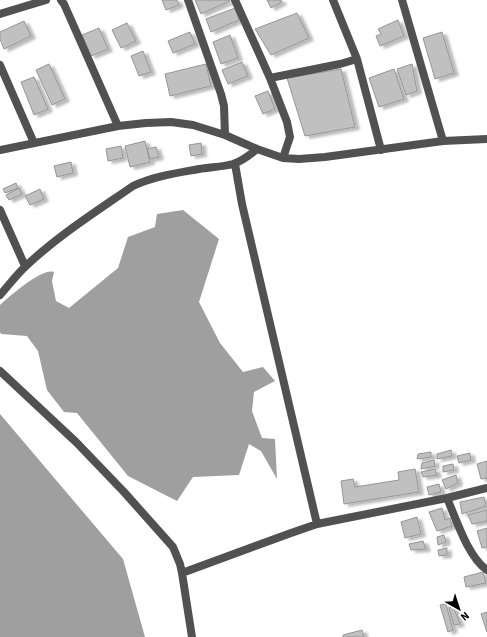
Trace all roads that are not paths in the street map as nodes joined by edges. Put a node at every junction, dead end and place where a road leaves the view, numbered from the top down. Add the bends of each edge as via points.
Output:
1 (46, 0) edge
2 (61, 0) edge
3 (188, 0) edge
4 (235, 0) edge
5 (333, 0) edge
6 (402, 0) edge
7 (0, 14) edge
8 (357, 59) junction
9 (0, 65) edge
10 (270, 78) junction
11 (118, 126) junction
12 (225, 134) junction
13 (487, 139) edge
14 (444, 142) junction
15 (34, 143) junction
16 (257, 149) junction
17 (0, 150) edge
18 (382, 150) junction
19 (283, 158) junction
20 (235, 164) junction
21 (0, 210) edge
22 (25, 266) junction
23 (0, 295) edge
24 (0, 371) edge
25 (487, 488) edge
26 (447, 498) junction
27 (317, 524) junction
28 (487, 570) edge
29 (182, 573) junction
30 (192, 637) edge

1 - 7 street
2 - 11 street
3 - 12 street via 221,94
4 - 10 street
5 - 8 street
6 - 14 street
8 - 10 street
8 - 18 street
9 - 15 street
10 - 19 street via 290,137
11 - 12 street via 171,122
11 - 15 street
12 - 16 street
13 - 14 street
14 - 18 street
15 - 17 street
16 - 19 street
16 - 20 street
18 - 19 street via 298,159
20 - 22 street via 157,177 133,186
20 - 27 street via 242,204
21 - 22 street
22 - 23 street
24 - 29 street via 76,442 124,492 173,547
25 - 26 street
26 - 27 street
26 - 28 street via 468,546 481,566
27 - 29 street
29 - 30 street

